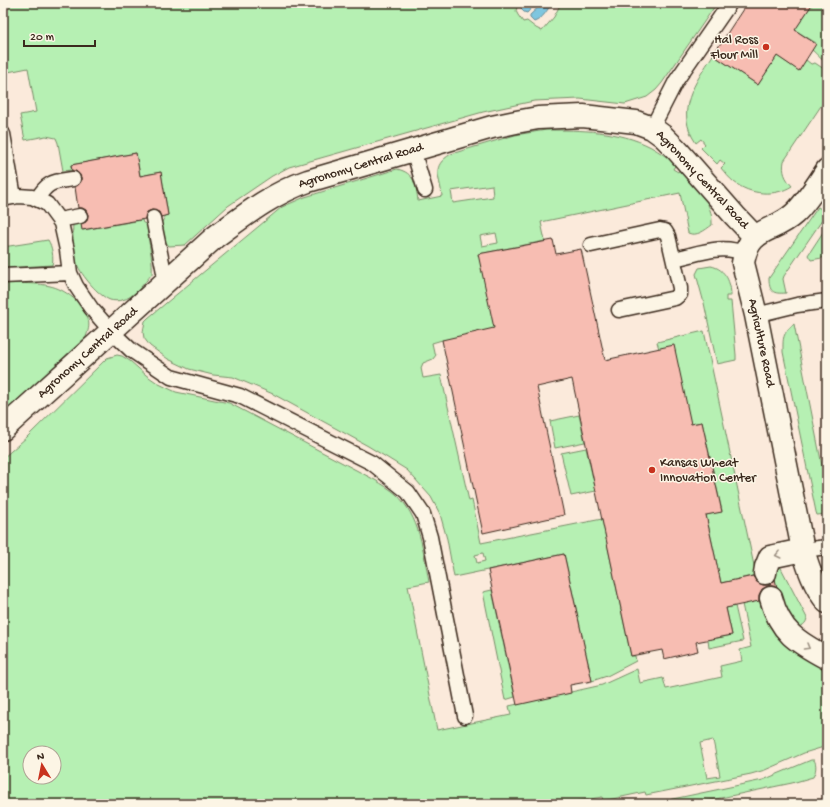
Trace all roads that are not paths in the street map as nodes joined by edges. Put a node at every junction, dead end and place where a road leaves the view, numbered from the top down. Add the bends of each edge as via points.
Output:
1 (730, 3) edge
2 (652, 128) junction
3 (3, 134) edge
4 (413, 150) junction
5 (827, 170) edge
6 (73, 179) dead end
7 (425, 190) dead end
8 (9, 198) edge
9 (37, 199) junction
10 (80, 216) dead end
11 (153, 218) dead end
12 (59, 220) junction
13 (750, 245) junction
14 (591, 246) dead end
15 (674, 259) junction
16 (70, 272) junction
17 (3, 276) edge
18 (166, 282) junction
19 (827, 301) edge
20 (620, 310) dead end
21 (756, 315) junction
22 (112, 331) junction
23 (3, 429) edge
24 (827, 546) edge
25 (803, 550) junction
26 (766, 573) dead end
27 (771, 598) dead end
28 (827, 602) edge
29 (827, 658) edge
30 (465, 716) dead end

1 - 2 lane via 676,81
2 - 4 street, Agronomy Central Road via 636,122 583,116 538,118 492,127
2 - 13 street, Agronomy Central Road via 678,150 735,216
3 - 8 lane
4 - 7 lane
4 - 18 street, Agronomy Central Road via 308,181 281,192 252,209 216,237
5 - 13 street via 803,206 786,221 772,227
6 - 9 lane via 49,184 43,188
8 - 9 lane via 32,196
9 - 12 lane via 47,204
10 - 12 lane
11 - 18 lane
12 - 16 lane
13 - 15 lane via 735,250 726,248
13 - 21 street, Agriculture Road via 743,262
14 - 15 lane via 660,230 665,231 668,236
15 - 20 lane via 680,294 675,298
16 - 17 lane
16 - 22 lane via 91,308
18 - 22 street, Agronomy Central Road
19 - 21 lane
21 - 25 street, Agriculture Road
22 - 23 street, Agronomy Central Road
22 - 30 lane via 131,350 172,377 240,396 372,463 408,492 423,514 430,538
24 - 25 lane
25 -> 26 street via 770,557
25 - 28 street, Agriculture Road via 817,589
27 -> 29 street via 776,615 789,632 802,644

